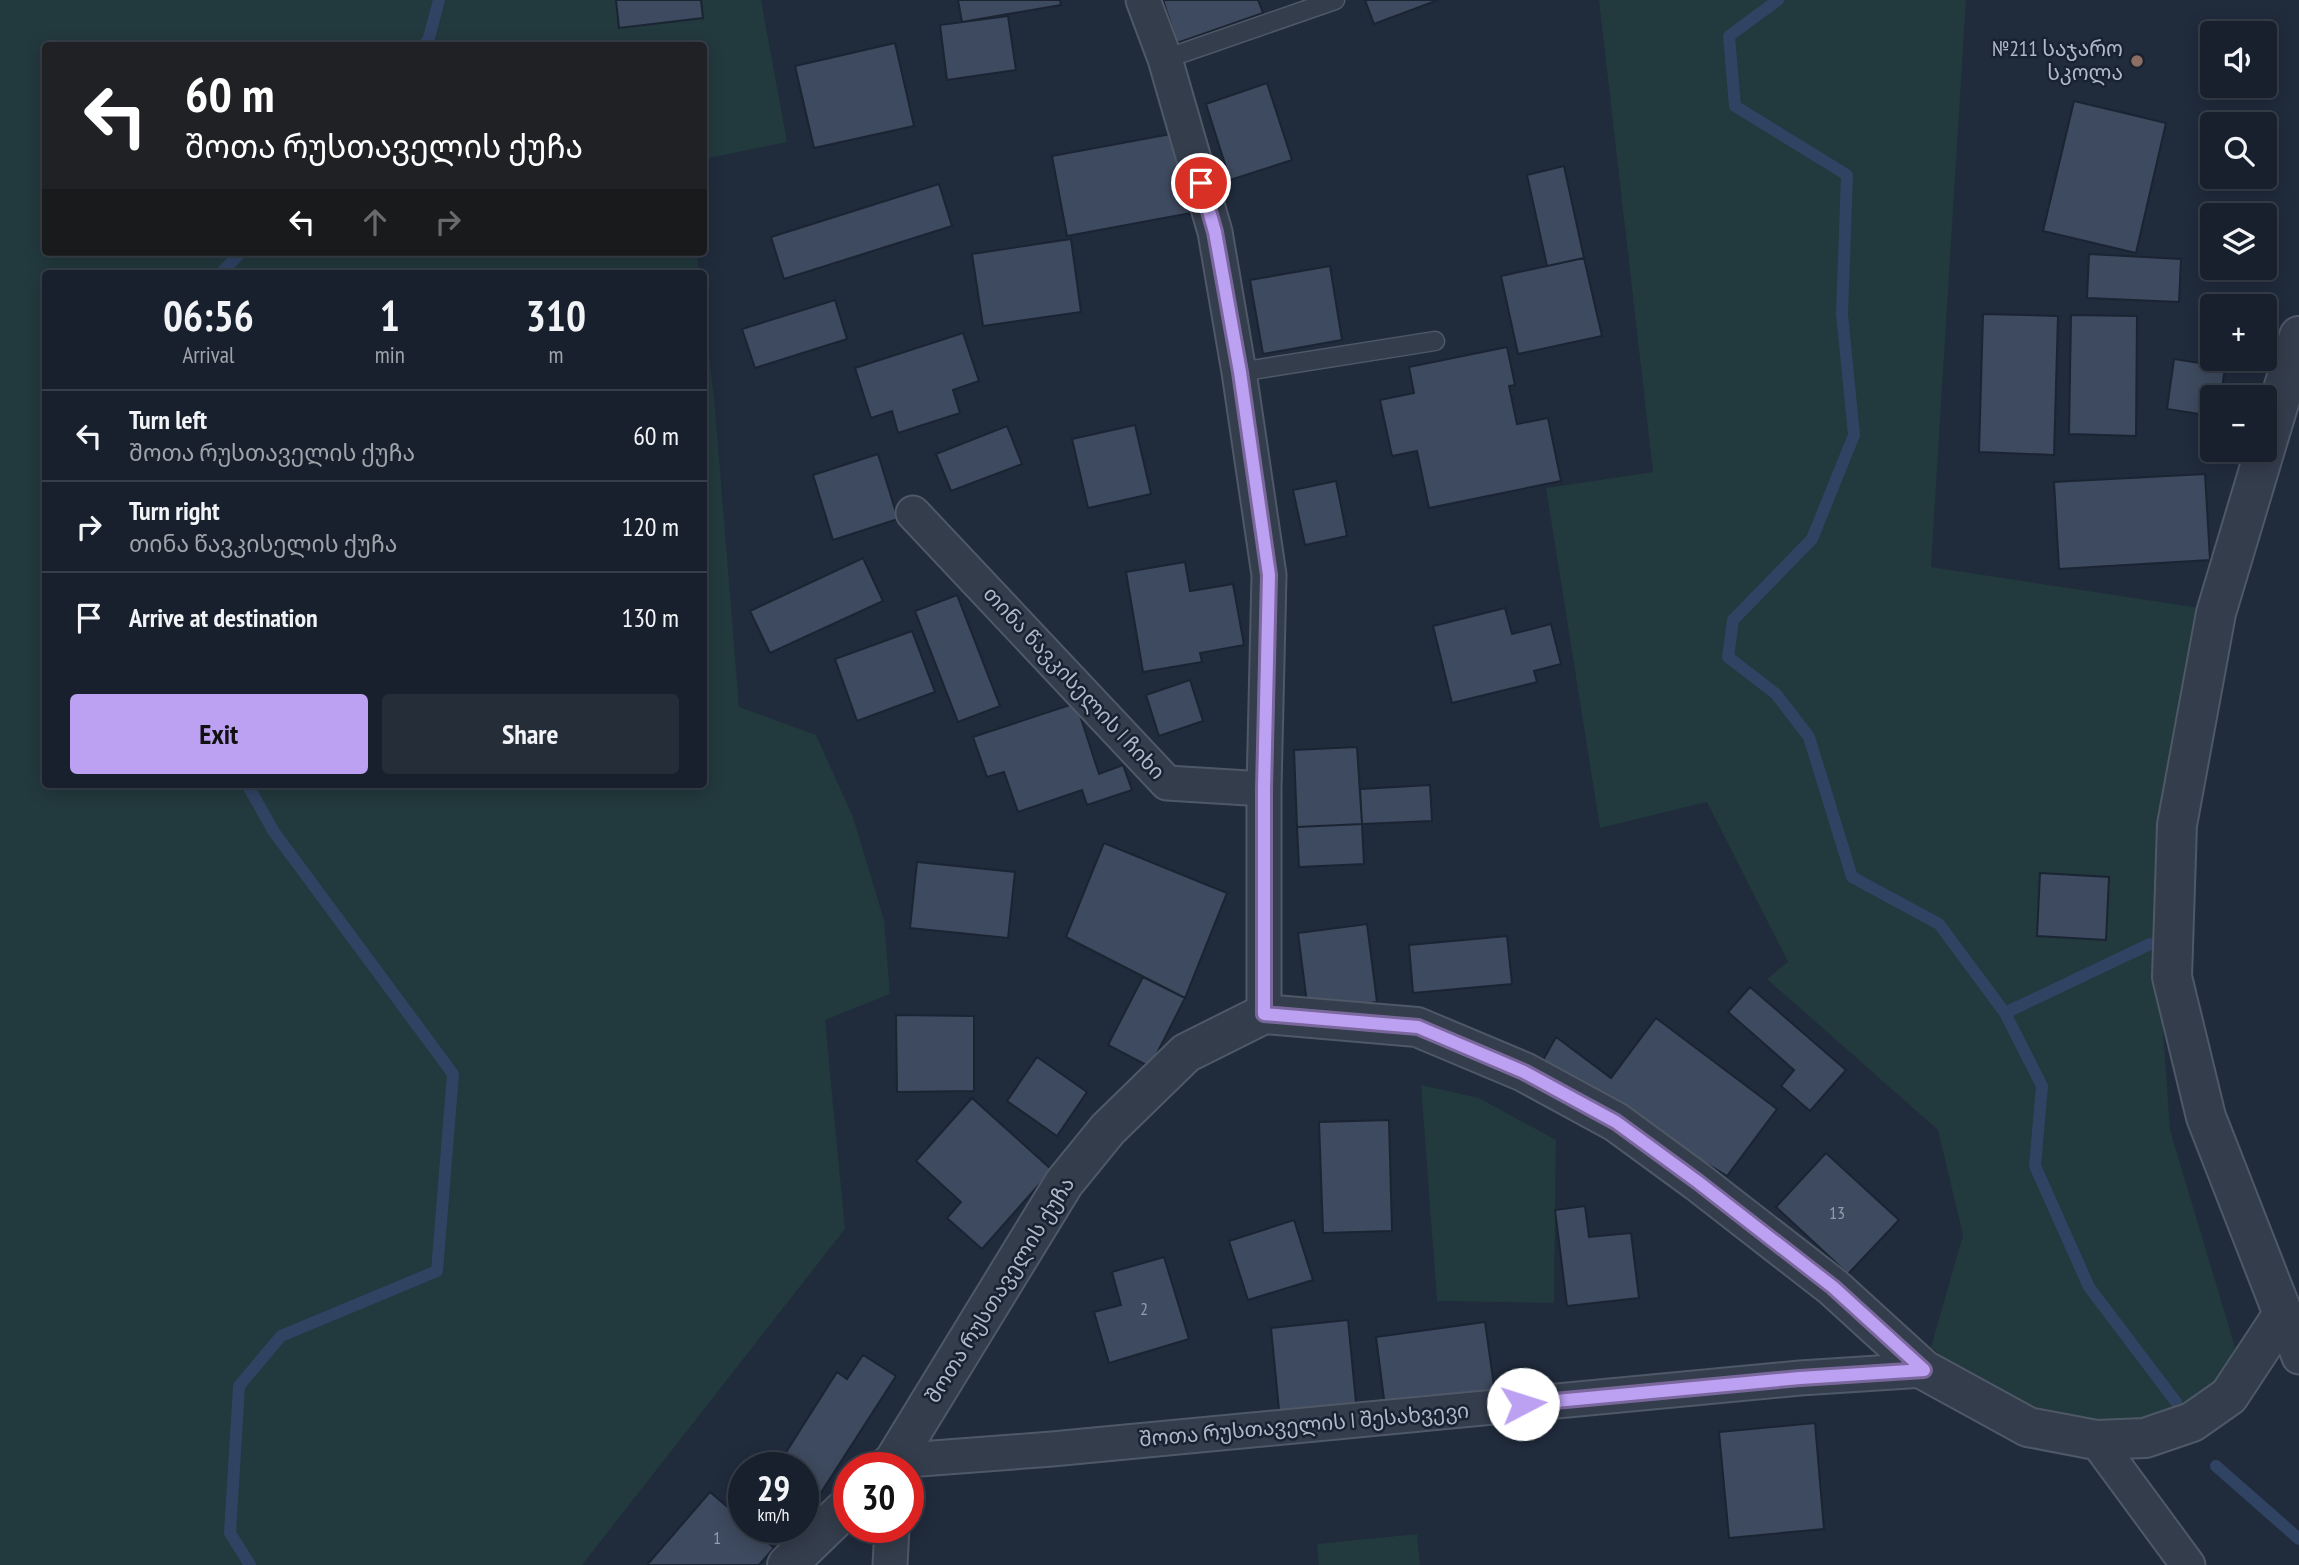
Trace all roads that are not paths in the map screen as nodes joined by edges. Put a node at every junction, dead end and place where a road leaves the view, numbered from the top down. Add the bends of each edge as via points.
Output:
1 (1143, 0) edge
2 (1335, 0) edge
3 (1165, 59) junction
4 (2299, 336) edge
5 (1435, 341) dead end
6 (1240, 372) junction
7 (2290, 398) edge
8 (913, 513) dead end
9 (1264, 789) junction
10 (1264, 1014) junction
11 (2283, 1314) junction
12 (2299, 1357) edge
13 (1924, 1370) junction
14 (2096, 1440) junction
15 (900, 1452) edge
16 (924, 1463) edge
17 (833, 1520) edge
18 (891, 1543) edge
19 (787, 1565) edge
20 (890, 1565) edge
21 (2188, 1565) edge

1 - 3 street
2 - 3 lane
3 - 6 street via 1215,232
4 - 7 street
5 - 6 lane
6 - 9 street via 1269,575
7 - 11 street via 2216,613 2178,825 2172,977 2206,1117
8 - 9 street, თინა წავკისელის I ჩიხი via 1167,783
9 - 10 street
10 - 13 street via 1418,1027 1524,1072 1616,1122 1698,1182 1833,1287
10 - 15 street, შოთა რუსთაველის ქუჩა via 1186,1053 1108,1129 1064,1182
11 - 12 street
11 - 14 street via 2229,1396 2192,1422 2145,1438
13 - 14 street via 2028,1427
13 - 16 street, შოთა რუსთაველის I შესახვევი
14 - 21 street
17 - 19 street
18 - 20 street

